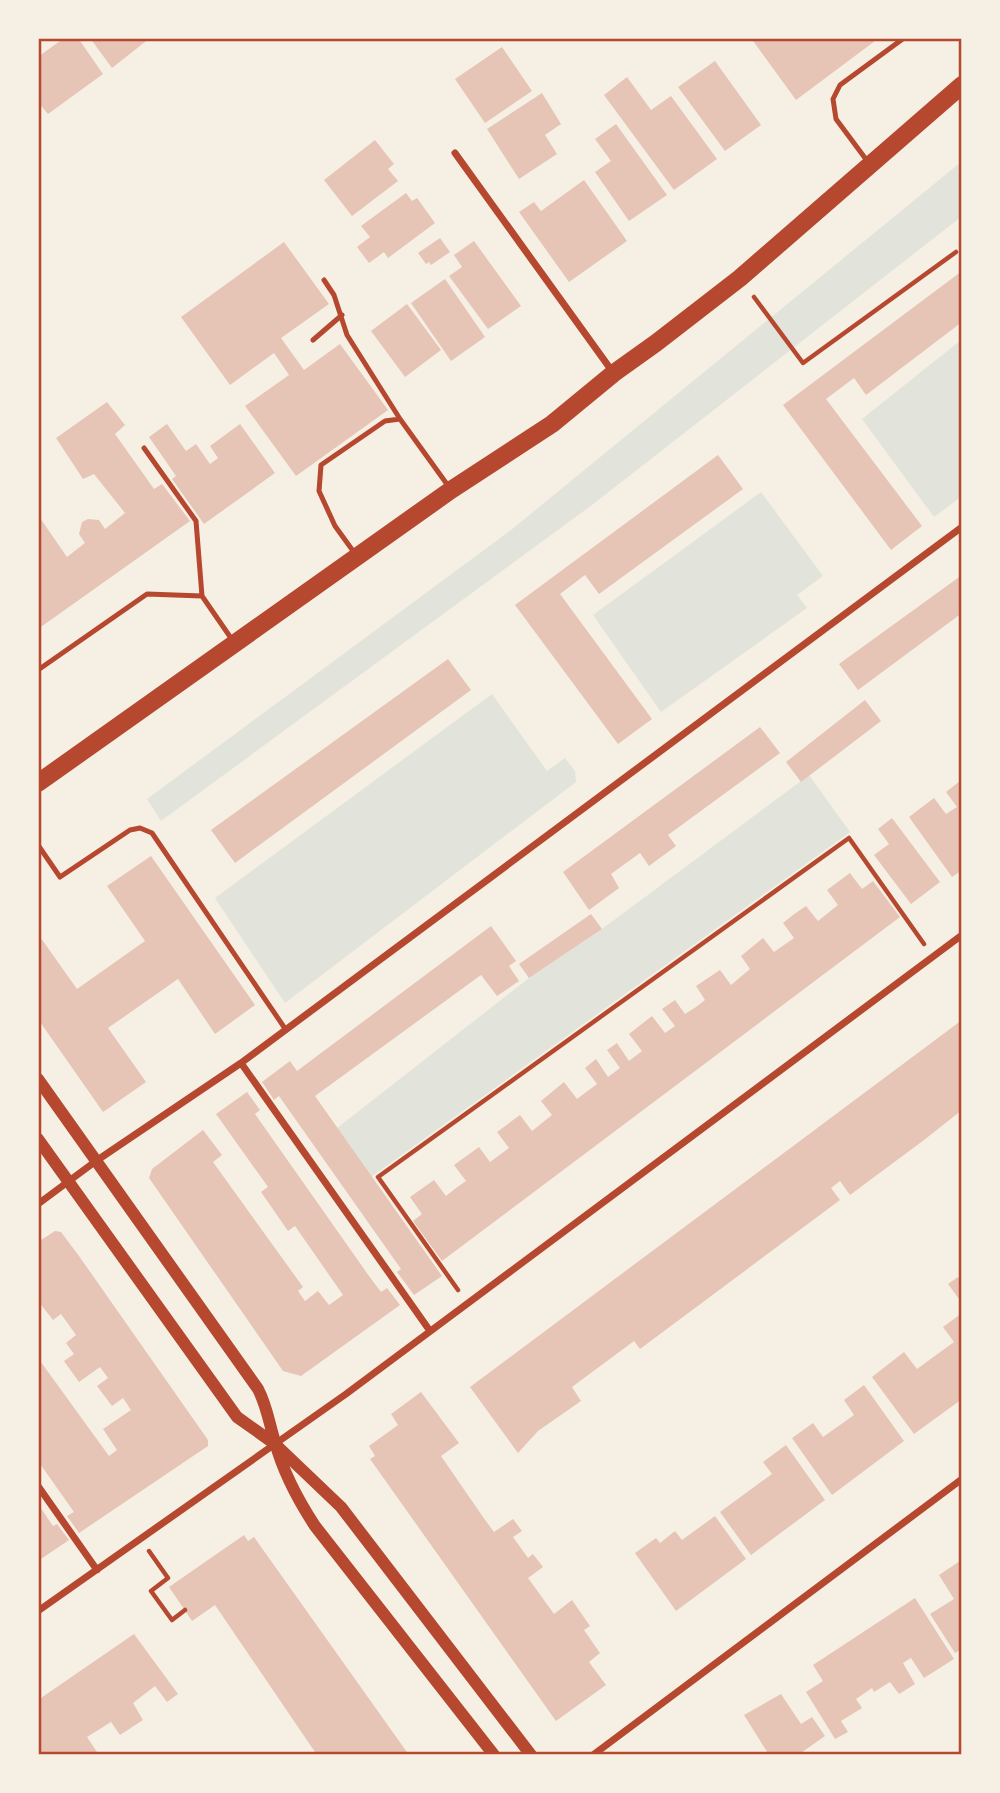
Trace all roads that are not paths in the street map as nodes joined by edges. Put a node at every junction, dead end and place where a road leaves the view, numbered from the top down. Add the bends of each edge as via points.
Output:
1 (904, 38) edge
2 (961, 85) edge
3 (455, 153) dead end
4 (870, 165) junction
5 (324, 280) dead end
6 (342, 315) junction
7 (313, 340) dead end
8 (614, 373) junction
9 (401, 419) junction
10 (144, 448) dead end
11 (451, 490) junction
12 (961, 527) edge
13 (357, 556) junction
14 (202, 596) junction
15 (234, 644) junction
16 (38, 670) edge
17 (38, 783) edge
18 (38, 845) edge
19 (961, 935) edge
20 (286, 1030) junction
21 (241, 1063) junction
22 (38, 1079) edge
23 (38, 1139) edge
24 (96, 1161) junction
25 (68, 1182) junction
26 (38, 1205) edge
27 (430, 1331) junction
28 (275, 1444) junction
29 (961, 1479) edge
30 (38, 1486) edge
31 (97, 1570) junction
32 (38, 1611) edge
33 (494, 1755) edge
34 (531, 1755) edge
35 (593, 1755) edge

1 - 4 lane via 840,85 833,99 836,119
2 - 4 main road
3 - 8 street
4 - 8 main road via 740,278
5 - 6 lane
6 - 7 lane
6 - 9 lane via 347,335
8 - 11 main road via 552,424
9 - 11 lane
9 - 13 lane via 385,421 321,465 319,491 335,526
10 - 14 lane via 196,521
11 - 13 main road
12 - 20 street
13 - 15 main road
14 - 15 lane
14 - 16 lane via 147,594
15 - 17 main road
18 - 20 lane via 60,877 130,830 152,833
19 - 27 street
20 - 21 street
21 - 24 street
21 - 27 street
22 - 24 street
23 - 25 street
24 - 25 street
24 - 28 street via 258,1389
25 - 26 street
25 - 28 street via 237,1417
27 - 28 street
28 - 31 street
28 - 33 street via 297,1499 315,1526
28 - 34 street via 351,1520
29 - 35 street
30 - 31 street
31 - 32 street

